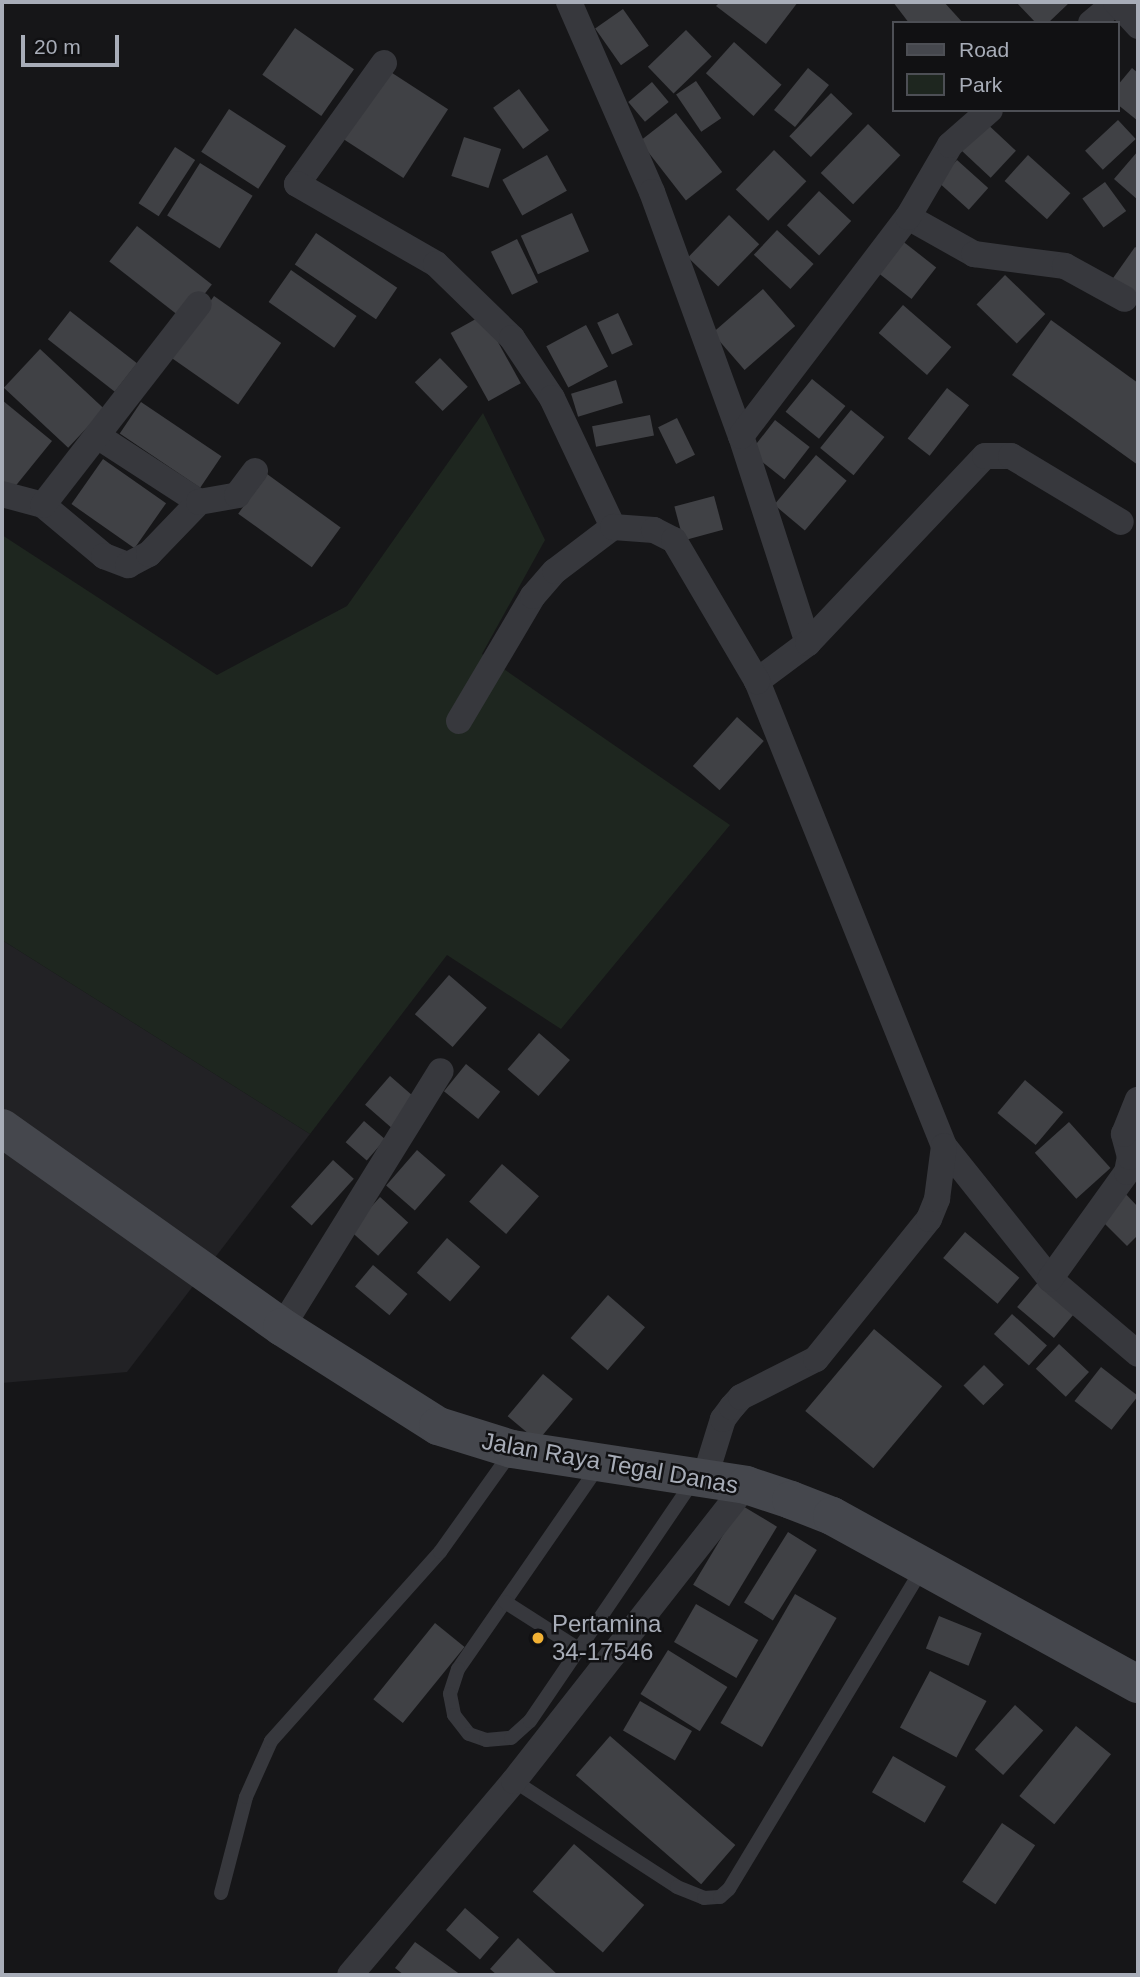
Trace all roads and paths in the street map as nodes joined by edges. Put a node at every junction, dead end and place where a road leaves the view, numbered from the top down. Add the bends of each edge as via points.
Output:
1 (569, 2) edge
2 (1093, 21) edge
3 (1138, 26) edge
4 (384, 63) dead end
5 (988, 112) edge
6 (908, 218) junction
7 (1125, 299) dead end
8 (199, 304) dead end
9 (741, 436) junction
10 (99, 437) junction
11 (255, 471) dead end
12 (2, 494) edge
13 (200, 502) junction
14 (43, 505) junction
15 (1121, 522) dead end
16 (613, 527) junction
17 (808, 643) junction
18 (772, 671) junction
19 (459, 721) dead end
20 (441, 1070) dead end
21 (1138, 1100) edge
22 (9, 1138) edge
23 (944, 1146) junction
24 (1058, 1268) junction
25 (282, 1327) junction
26 (1138, 1354) edge
27 (512, 1449) junction
28 (599, 1465) junction
29 (699, 1480) junction
30 (746, 1485) junction
31 (924, 1566) junction
32 (505, 1602) junction
33 (579, 1650) junction
34 (1138, 1684) edge
35 (514, 1781) junction
36 (221, 1893) dead end
37 (364, 1971) edge

1 - 9 street via 652,192
2 - 3 street via 1116,2
4 - 16 street via 296,184 436,264 512,338 552,398
5 - 6 street via 950,145
6 - 7 street via 974,254 1065,266
6 - 9 street
8 - 10 street
9 - 17 street
10 - 13 street
10 - 14 street
11 - 13 street via 237,495
12 - 14 street
13 - 14 street via 149,554 128,565 104,556
15 - 17 street via 1011,456 985,456
16 - 18 street via 654,530 674,540
16 - 19 street via 555,571 533,596
17 - 18 street
18 - 23 street
20 - 25 street
21 - 24 street via 1124,1135 1130,1157 1127,1172
22 - 25 street, Jalan Raya Tegal Danas
23 - 24 street
23 - 29 street via 937,1199 929,1219 816,1359 741,1396 723,1419
24 - 26 street
25 - 27 street, Jalan Raya Tegal Danas via 438,1426
27 - 28 street, Jalan Raya Tegal Danas
27 - 36 lane via 440,1552 271,1741 246,1797
28 - 29 street, Jalan Raya Tegal Danas
28 - 32 lane
29 - 30 street, Jalan Raya Tegal Danas
29 - 33 lane
30 - 31 street, Jalan Raya Tegal Danas via 832,1516
30 - 35 street
31 - 34 street, Jalan Raya Tegal Danas
31 - 35 lane via 720,1897 704,1898 677,1887
32 - 33 lane
32 - 33 lane via 458,1669 450,1694 454,1715 469,1734 486,1740 511,1738 530,1721
35 - 37 street

